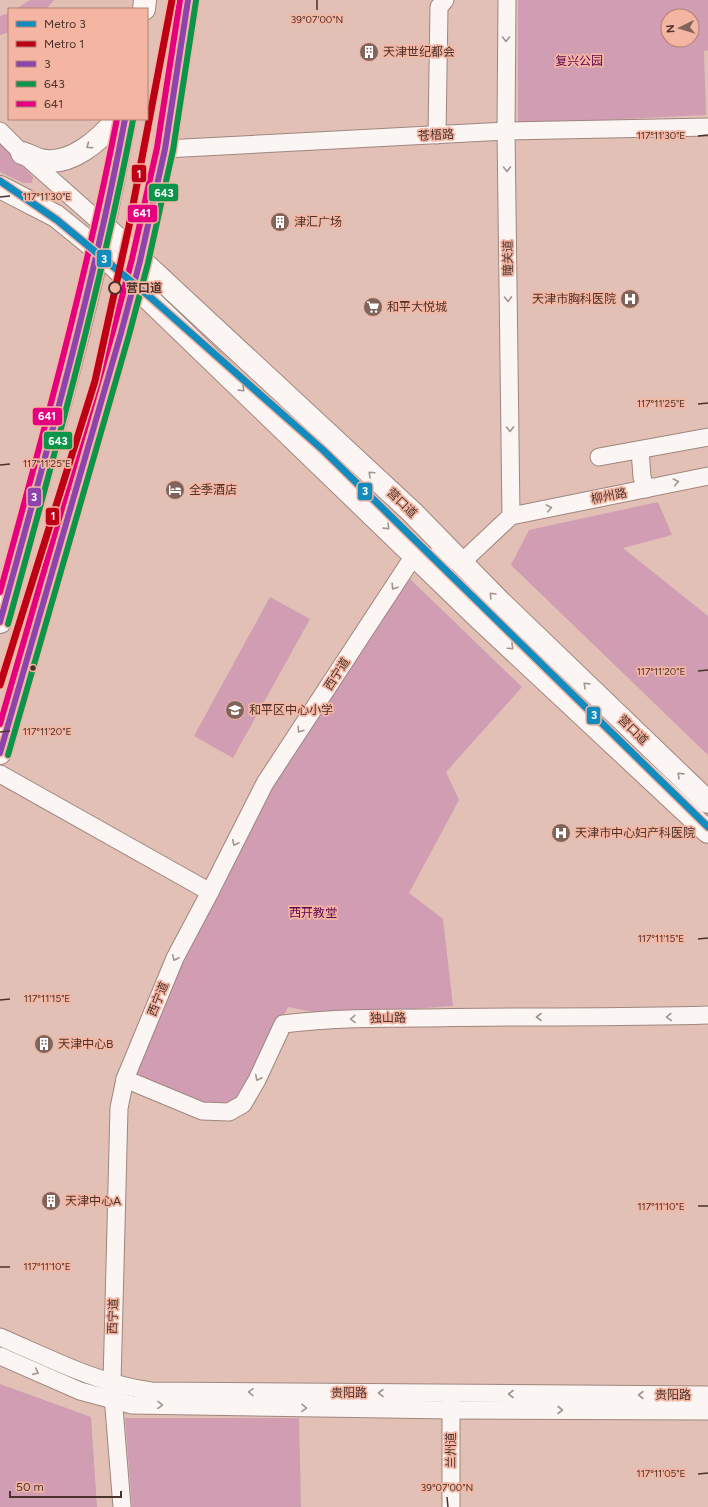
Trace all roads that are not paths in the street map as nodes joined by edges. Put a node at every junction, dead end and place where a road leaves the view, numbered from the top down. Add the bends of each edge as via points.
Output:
1 (188, 0) edge
2 (445, 0) edge
3 (506, 0) edge
4 (116, 120) edge
5 (125, 120) edge
6 (708, 127) edge
7 (0, 131) edge
8 (506, 131) junction
9 (437, 135) junction
10 (165, 149) junction
11 (22, 153) junction
12 (0, 187) edge
13 (104, 226) junction
14 (98, 250) junction
15 (140, 261) junction
16 (128, 278) junction
17 (708, 437) edge
18 (640, 450) junction
19 (598, 457) dead end
20 (708, 476) edge
21 (646, 489) junction
22 (511, 516) junction
23 (415, 554) junction
24 (461, 563) junction
25 (0, 622) edge
26 (0, 753) edge
27 (0, 774) edge
28 (708, 802) edge
29 (708, 832) edge
30 (210, 892) junction
31 (708, 1015) edge
32 (125, 1079) junction
33 (0, 1337) edge
34 (0, 1356) edge
35 (112, 1383) junction
36 (451, 1393) junction
37 (708, 1395) edge
38 (113, 1401) junction
39 (451, 1410) junction
40 (708, 1410) edge
41 (122, 1507) edge
42 (451, 1507) edge

1 - 10 main road
2 - 9 street via 439,8
3 -> 8 street, 瞳关道
4 -> 11 main road via 97,140 83,150 66,157 52,161 40,160
5 - 13 main road
6 - 8 street, 苍梧路
7 - 11 street, 营口道
8 - 9 street, 苍梧路
8 -> 22 street, 瞳关道
9 - 10 street, 苍梧路
10 - 15 main road
11 - 13 street, 营口道
12 - 14 main road, 营口道 via 56,216
13 - 14 main road
13 - 15 main road, 营口道
13 - 16 main road
14 - 16 main road, 营口道
14 - 25 main road
15 - 16 main road
24 -> 15 main road, 营口道 via 412,512
16 -> 23 main road, 营口道
16 - 26 main road via 121,333
17 - 18 street
18 - 19 street
18 - 21 street via 642,477
21 -> 20 street, 柳州路
22 -> 21 street, 柳州路
22 - 24 street
23 - 24 street
23 -> 29 main road, 营口道 via 479,618
23 -> 30 street, 西宁道 via 265,783
28 -> 24 main road, 营口道
27 - 30 street
30 -> 32 street, 西宁道 via 175,958
31 -> 32 street, 独山路 via 630,1018 506,1016 322,1019 283,1024 243,1104 229,1112 202,1110
32 - 35 street, 西宁道 via 119,1108
33 - 35 street, 贵阳路
34 -> 38 street, 贵阳路 via 80,1391
36 -> 35 street, 贵阳路 via 151,1391
35 - 38 street, 西宁道
37 -> 36 street, 贵阳路
36 - 39 street, 兰州道
38 -> 39 street, 贵阳路 via 147,1405
38 - 41 street, 西宁道
39 -> 40 street, 贵阳路
39 - 42 street, 兰州道

